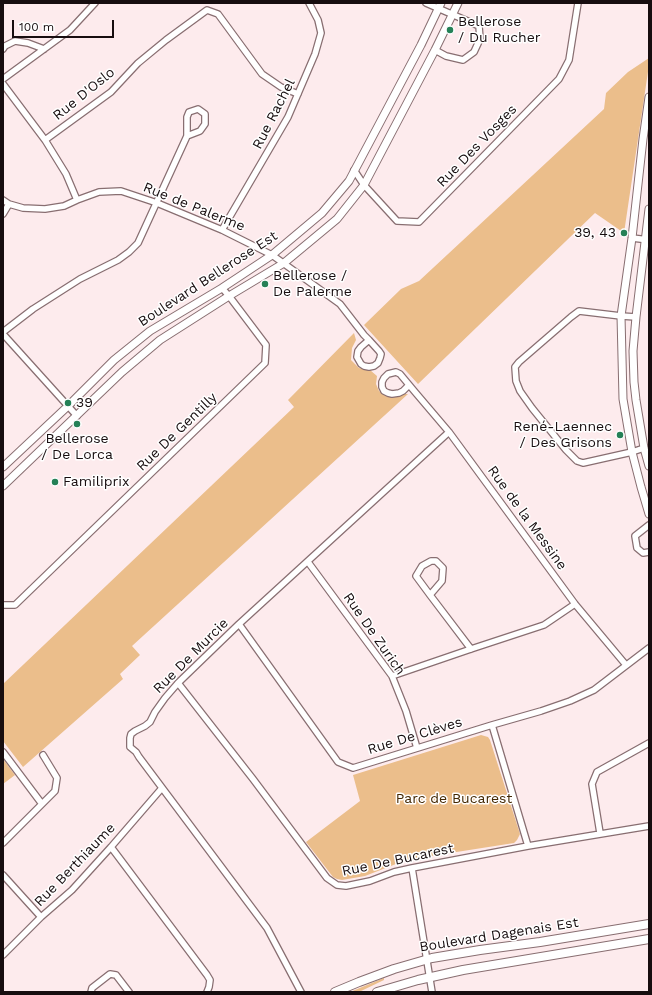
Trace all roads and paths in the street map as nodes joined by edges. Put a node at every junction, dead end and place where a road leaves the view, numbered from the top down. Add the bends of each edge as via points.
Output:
1 (95, 3) edge
2 (308, 3) edge
3 (426, 3) edge
4 (458, 3) edge
5 (578, 3) edge
6 (439, 6) edge
7 (452, 14) junction
8 (3, 49) edge
9 (44, 49) junction
10 (435, 50) junction
11 (3, 79) edge
12 (3, 84) edge
13 (298, 94) junction
14 (649, 97) edge
15 (187, 136) junction
16 (45, 140) junction
17 (354, 170) junction
18 (364, 185) junction
19 (3, 200) edge
20 (76, 200) junction
21 (157, 203) junction
22 (9, 204) junction
23 (649, 209) edge
24 (3, 214) edge
25 (222, 230) junction
26 (632, 238) junction
27 (647, 240) edge
28 (272, 255) junction
29 (284, 263) junction
30 (222, 288) junction
31 (230, 296) junction
32 (621, 316) junction
33 (636, 317) junction
34 (3, 333) edge
35 (369, 340) junction
36 (409, 385) junction
37 (68, 406) junction
38 (77, 416) junction
39 (449, 432) junction
40 (644, 448) junction
41 (632, 452) junction
42 (649, 466) edge
43 (3, 467) edge
44 (3, 486) edge
45 (649, 514) edge
46 (649, 525) edge
47 (649, 552) edge
48 (308, 562) junction
49 (430, 595) junction
50 (575, 604) junction
51 (3, 605) edge
52 (239, 624) junction
53 (649, 648) edge
54 (471, 649) junction
55 (626, 665) junction
56 (392, 676) junction
57 (178, 683) junction
58 (492, 725) junction
59 (649, 743) edge
60 (417, 748) junction
61 (3, 752) edge
62 (43, 755) dead end
63 (162, 788) junction
64 (42, 804) junction
65 (649, 826) edge
66 (600, 833) junction
67 (3, 843) edge
68 (528, 846) junction
69 (111, 847) junction
70 (412, 868) junction
71 (3, 875) edge
72 (41, 918) junction
73 (649, 924) edge
74 (649, 939) edge
75 (3, 955) edge
76 (426, 960) junction
77 (429, 977) junction
78 (91, 992) edge
79 (128, 992) edge
80 (207, 992) edge
81 (301, 992) edge
82 (335, 992) edge
83 (377, 992) edge
84 (432, 992) edge

1 - 9 street via 70,30
2 - 13 street, Rue Rachel via 318,20 321,33 316,54
3 - 6 street
4 - 7 street, Boulevard Bellerose Est
5 - 18 street, Rue Des Vosges via 569,60 559,79 420,222 397,221
6 - 7 street
6 - 17 street, Boulevard Bellerose Est
7 - 10 street, Boulevard Bellerose Est
7 - 10 street via 479,26 480,39 474,52 462,60
8 - 9 street via 15,41
9 - 11 street
10 - 18 street, Boulevard Bellerose Est
12 - 16 street
13 - 16 street, Rue D'Oslo via 281,87 262,74 218,14 207,10 138,63 111,92
13 - 25 street, Rue Rachel via 288,118
14 - 26 street
15 - 15 street via 200,131 205,124 204,114 198,109 190,112 187,118
15 - 21 street
16 - 20 street via 66,174
17 - 18 street, Rue Des Vosges
17 - 28 street, Boulevard Bellerose Est via 349,181 322,213
18 - 29 street, Boulevard Bellerose Est via 337,219
19 - 22 street, Rue de Palerme
20 - 21 street, Rue de Palerme via 99,192 121,191
20 - 22 street, Rue de Palerme via 64,206 45,209 23,208
21 - 25 street, Rue de Palerme
21 - 34 street via 138,243 129,252 33,309
22 - 24 street
23 - 27 street
25 - 28 street, Rue de Palerme
26 - 27 street
26 - 32 street
27 - 33 street
28 - 29 street, Rue de Palerme
28 - 30 street, Boulevard Bellerose Est
29 - 31 street, Boulevard Bellerose Est
29 - 35 street, Rue de Palerme via 340,304
30 - 31 street, Rue De Gentilly
30 - 37 street, Boulevard Bellerose Est via 150,331 114,360
31 - 38 street, Boulevard Bellerose Est via 160,340 122,372
31 - 51 street, Rue De Gentilly via 266,345 265,363 15,605
32 - 33 street
32 - 41 street via 623,399
32 - 41 street via 579,311 519,362 515,367 516,381 532,408 577,461 583,463
33 - 40 street via 634,382
34 - 37 street
35 - 35 street, Rue de Palerme via 361,347 357,357 361,364 368,367 378,363 381,354
36 - 36 street, Rue de la Messine via 396,372 388,374 382,382 384,391 392,394 403,391
36 - 39 street, Rue de la Messine
37 - 38 street
37 - 43 street, Boulevard Bellerose Est
38 - 44 street, Boulevard Bellerose Est
39 - 48 street, Rue De Murcie
39 - 50 street, Rue de la Messine
40 - 41 street
40 - 42 street
41 - 45 street
46 - 47 street via 635,536 636,548 643,553
48 - 52 street, Rue De Murcie
48 - 56 street, Rue De Zurich
49 - 49 street via 416,576 422,566 436,561 443,568 442,581
49 - 54 street
50 - 54 street via 544,625
50 - 55 street, Rue de la Messine
52 - 57 street, Rue De Murcie
52 - 60 street, Rue De Clèves via 338,762 352,768
53 - 55 street, Rue De Clèves
54 - 56 street
55 - 58 street, Rue De Clèves via 594,690 570,701
56 - 60 street, Rue De Zurich
57 - 63 street, Rue De Murcie via 150,722 131,734 130,738 130,747
57 - 70 street, Rue De Bucarest via 327,878 337,885 346,886
58 - 60 street, Rue De Clèves
58 - 68 street
59 - 66 street via 597,772 592,784
61 - 64 street
62 - 64 street via 57,778 55,791
63 - 69 street, Rue Berthiaume
63 - 81 street, Rue De Murcie via 267,928
64 - 67 street
65 - 66 street, Rue De Bucarest
66 - 68 street, Rue De Bucarest
68 - 70 street, Rue De Bucarest
69 - 72 street, Rue Berthiaume via 72,890
69 - 80 street via 203,968 210,980
70 - 76 street
71 - 72 street
72 - 75 street, Rue Berthiaume
73 - 76 main road, Boulevard Dagenais Est
74 - 77 main road, Boulevard Dagenais Est
76 - 77 street
76 - 82 main road, Boulevard Dagenais Est via 385,972
77 - 83 main road, Boulevard Dagenais Est
77 - 84 street
78 - 79 street via 92,988 110,974 116,975

